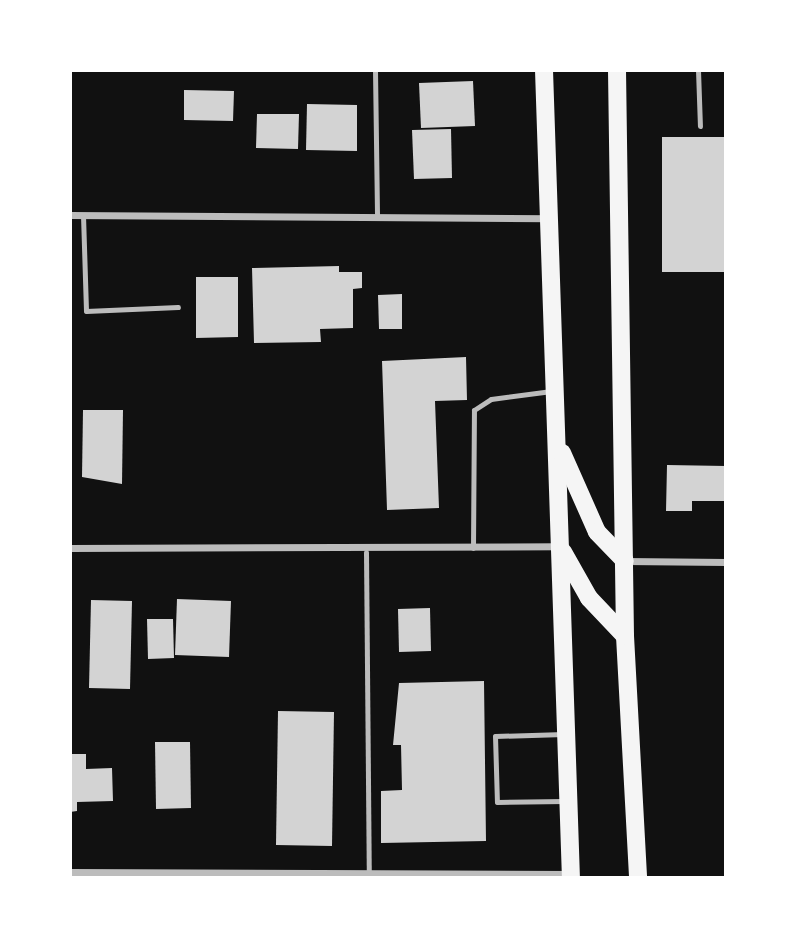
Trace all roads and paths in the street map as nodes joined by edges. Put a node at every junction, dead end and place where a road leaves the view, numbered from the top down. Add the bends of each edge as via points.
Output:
1 (375, 70) edge
2 (544, 70) edge
3 (617, 70) edge
4 (698, 70) edge
5 (700, 126) dead end
6 (70, 215) edge
7 (83, 215) junction
8 (377, 217) junction
9 (550, 218) junction
10 (178, 307) dead end
11 (554, 391) junction
12 (557, 443) junction
13 (560, 546) junction
14 (70, 548) edge
15 (473, 548) junction
16 (366, 552) junction
17 (625, 561) junction
18 (726, 562) edge
19 (625, 636) junction
20 (567, 734) junction
21 (569, 801) junction
22 (70, 872) edge
23 (369, 874) junction
24 (395, 876) edge
25 (571, 876) edge
26 (638, 878) edge

1 - 8 lane
2 - 9 main road
3 - 17 main road
4 - 5 lane
6 - 7 street
7 - 8 street
7 - 10 lane via 86,311
8 - 9 street
9 - 11 main road
11 - 12 main road
11 - 15 lane via 491,399 474,410
12 - 13 main road
12 - 17 main road via 597,532
13 - 15 street
13 - 19 main road via 589,598
13 - 20 main road
14 - 16 street
15 - 16 street
16 - 23 lane
17 - 18 street
17 - 19 main road
19 - 26 main road
20 - 21 main road
20 - 21 lane via 495,736 497,802
21 - 25 main road
22 - 23 street
23 - 24 street
24 - 25 street

